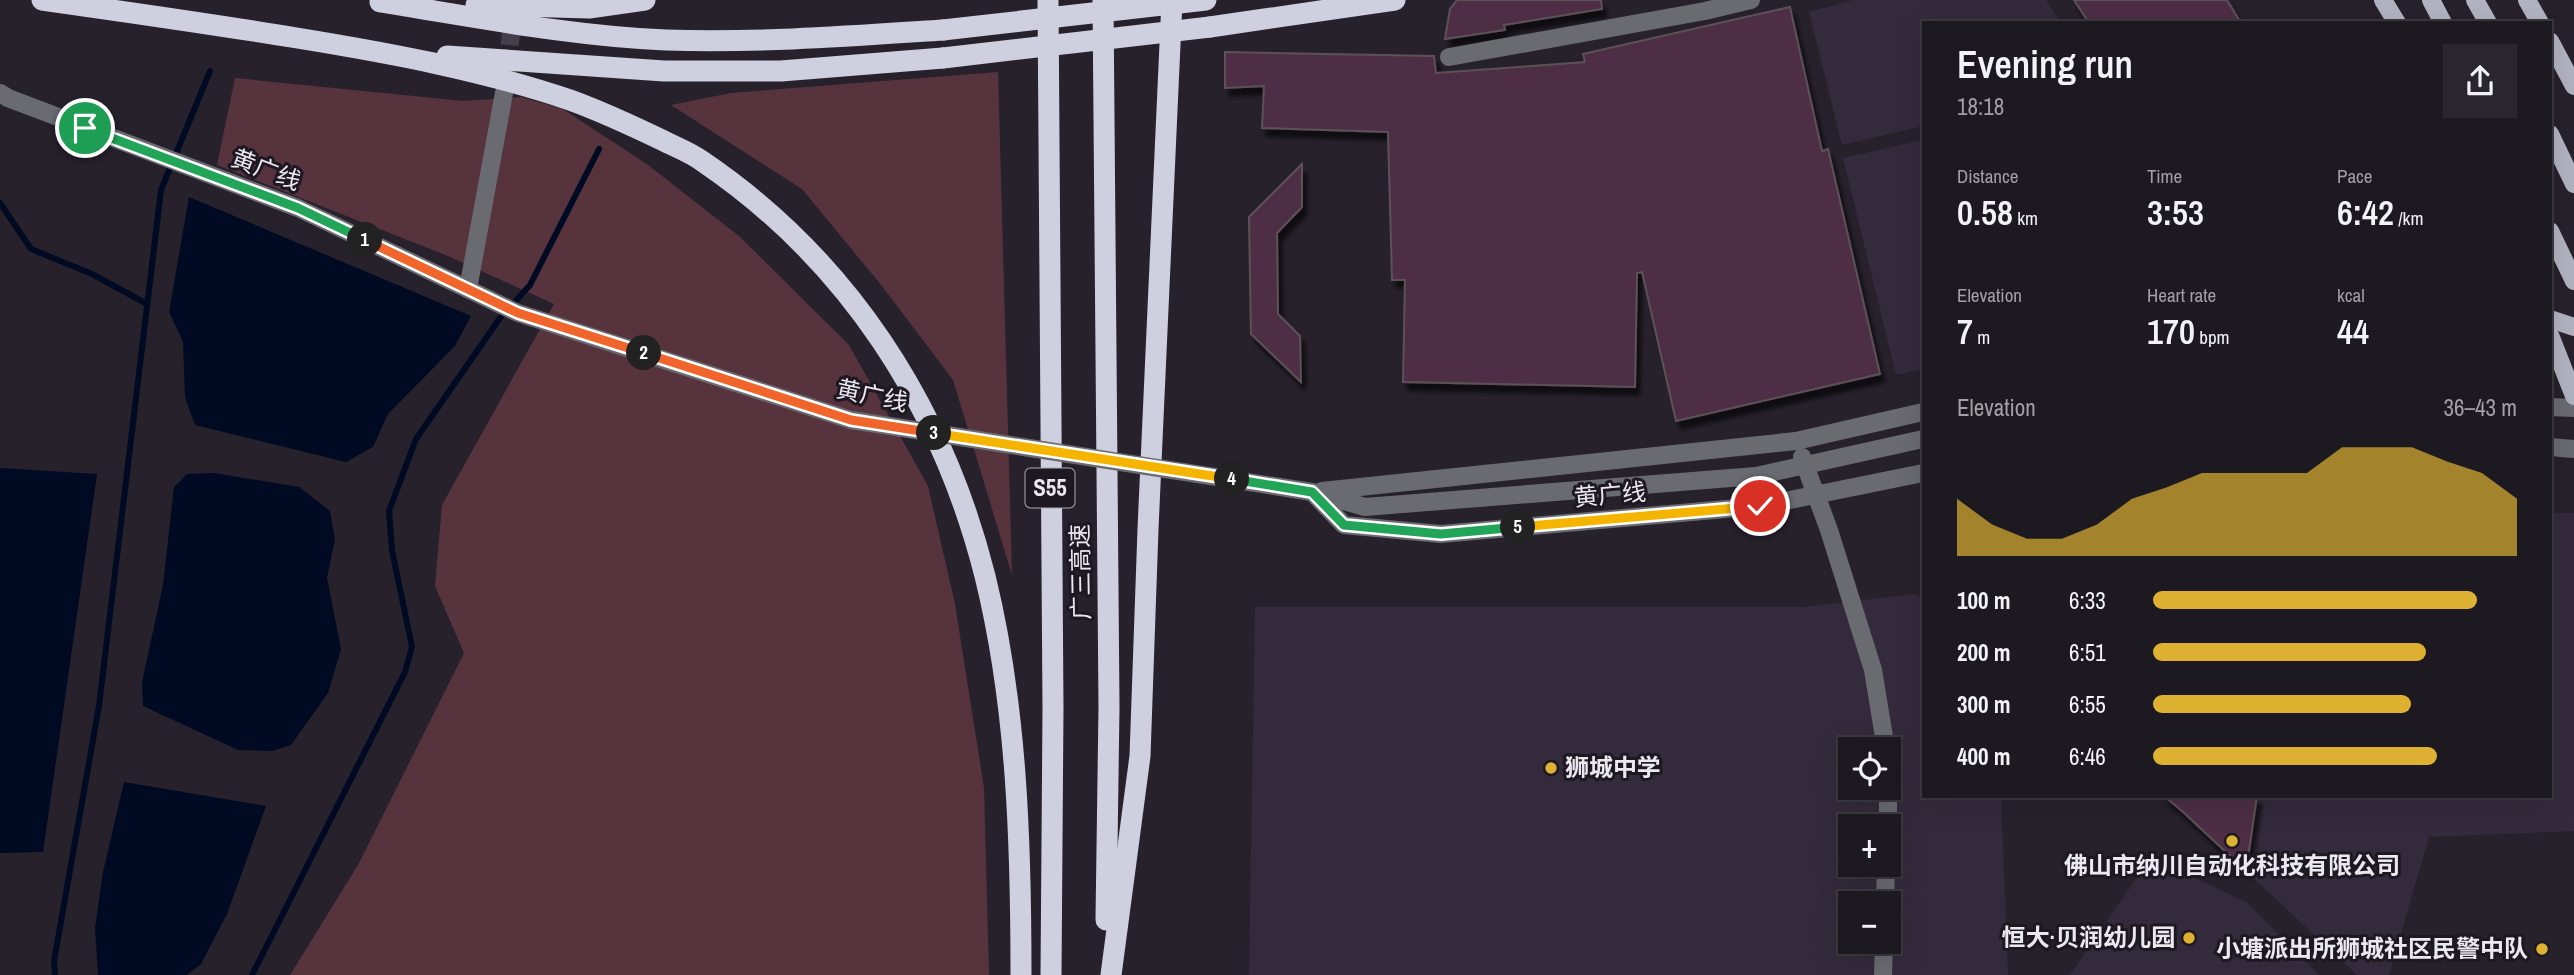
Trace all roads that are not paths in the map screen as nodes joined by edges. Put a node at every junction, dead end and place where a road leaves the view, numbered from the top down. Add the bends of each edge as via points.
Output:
1 (43, 0) edge
2 (645, 0) edge
3 (1048, 0) edge
4 (1103, 0) edge
5 (1172, 0) edge
6 (1206, 0) edge
7 (1395, 0) edge
8 (1751, 0) edge
9 (2383, 0) edge
10 (2431, 0) edge
11 (2476, 0) edge
12 (2527, 0) edge
13 (374, 1) edge
14 (2396, 21) edge
15 (2442, 21) edge
16 (2487, 21) edge
17 (2539, 21) edge
18 (2552, 45) edge
19 (383, 52) junction
20 (1449, 57) dead end
21 (2574, 86) edge
22 (504, 93) tunnel mouth
23 (3, 100) edge
24 (2552, 138) edge
25 (2574, 184) edge
26 (2552, 235) edge
27 (2574, 281) edge
28 (468, 289) junction
29 (2552, 320) edge
30 (2574, 327) edge
31 (2552, 340) edge
32 (2574, 396) edge
33 (2552, 407) edge
34 (2574, 408) edge
35 (1922, 412) edge
36 (1922, 439) edge
37 (1796, 441) junction
38 (2552, 447) edge
39 (2574, 449) edge
40 (1805, 466) junction
41 (1922, 472) edge
42 (1312, 492) junction
43 (1816, 495) junction
44 (1884, 737) edge
45 (1884, 954) edge
46 (1021, 975) edge
47 (1051, 975) edge
48 (1108, 975) edge
49 (1883, 975) edge

1 - 19 highway
2 - 13 highway via 589,8
3 - 47 highway, 广三高速 / S55
4 - 48 highway, 广三高速 / S55
5 - 48 highway via 1140,757
6 - 13 highway, bridge via 943,30 792,39 666,40 577,33
7 - 19 highway, bridge via 943,58 780,71 664,71
8 - 20 street
9 - 14 main road
10 - 15 main road
11 - 16 main road
12 - 17 main road
18 - 21 main road
19 - 46 highway via 574,102 699,159 799,240 877,331 941,449 985,575 1015,767
22 - 28 street
23 - 28 street, 黄广线 via 298,208
24 - 25 main road
26 - 27 main road
28 - 42 street, 黄广线, bridge via 518,313 851,420
29 - 30 main road
31 - 32 main road
33 - 34 street
35 - 37 street
36 - 40 street, 黄广线
37 - 40 street
37 - 42 street
38 - 39 street
40 - 42 street, 黄广线 via 1756,477 1365,507
40 - 43 street
41 - 43 street, 黄广线
42 - 43 street, 黄广线 via 1344,525 1441,534 1760,506
43 - 44 street via 1873,670
45 - 49 street

